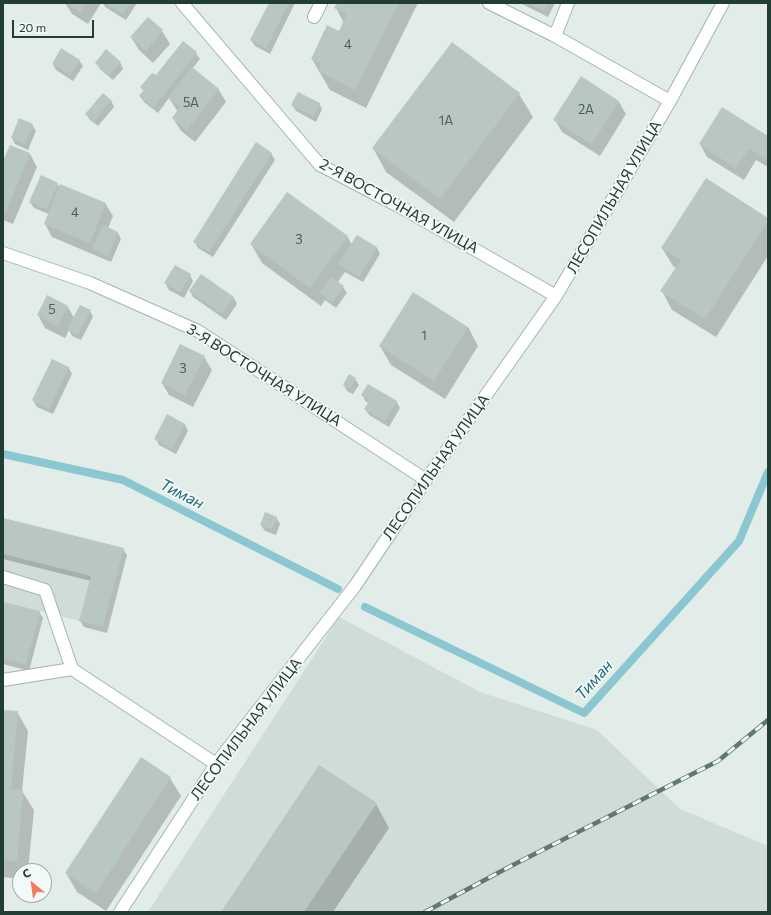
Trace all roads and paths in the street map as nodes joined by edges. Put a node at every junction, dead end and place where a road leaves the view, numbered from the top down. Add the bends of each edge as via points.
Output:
1 (182, 3) edge
2 (321, 3) edge
3 (489, 3) edge
4 (568, 3) edge
5 (723, 3) edge
6 (314, 17) dead end
7 (555, 36) junction
8 (670, 101) junction
9 (3, 253) edge
10 (556, 296) junction
11 (426, 480) junction
12 (3, 577) edge
13 (72, 669) junction
14 (3, 680) edge
15 (216, 764) junction
16 (120, 912) edge

1 - 10 street, 2-Я ВОСТОЧНАЯ УЛИЦА via 320,165 404,209
2 - 6 street
3 - 7 street
4 - 7 street
5 - 8 street, ЛЕСОПИЛЬНАЯ УЛИЦА
7 - 8 street
8 - 10 street, ЛЕСОПИЛЬНАЯ УЛИЦА
9 - 11 street, 3-Я ВОСТОЧНАЯ УЛИЦА via 90,283 198,331
10 - 11 street, ЛЕСОПИЛЬНАЯ УЛИЦА
11 - 15 street, ЛЕСОПИЛЬНАЯ УЛИЦА via 355,586
12 - 13 street via 45,590
13 - 14 street
13 - 15 street
15 - 16 street, ЛЕСОПИЛЬНАЯ УЛИЦА

